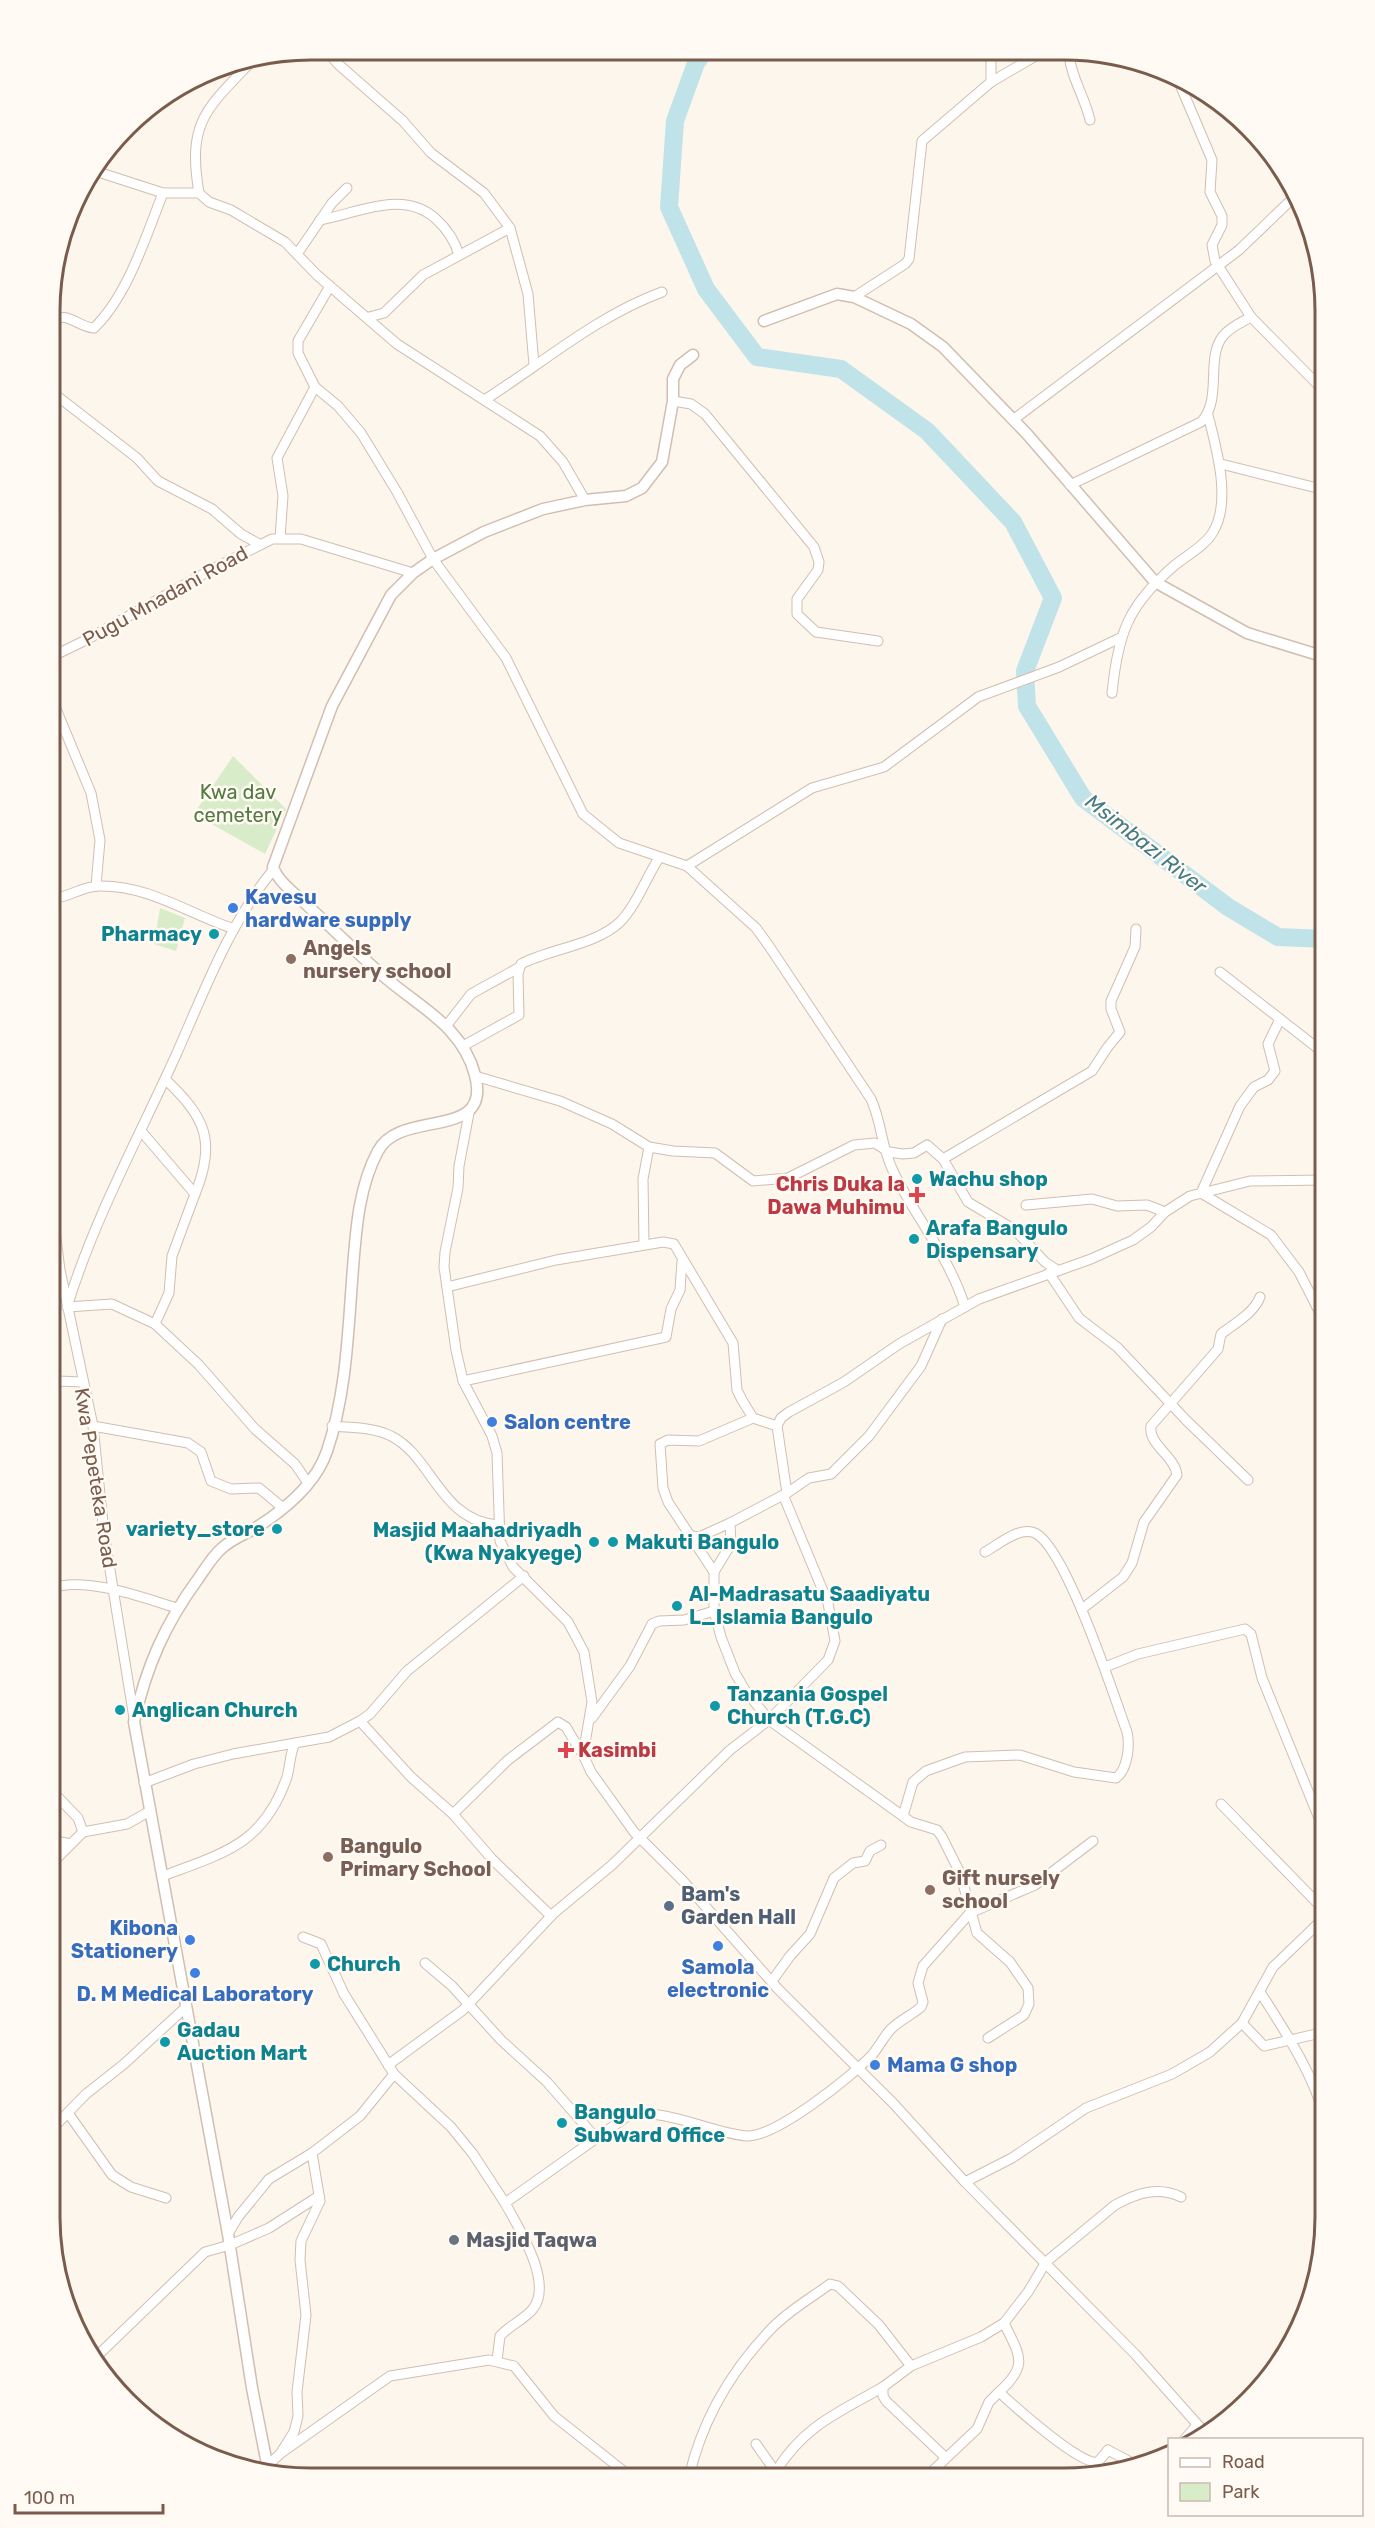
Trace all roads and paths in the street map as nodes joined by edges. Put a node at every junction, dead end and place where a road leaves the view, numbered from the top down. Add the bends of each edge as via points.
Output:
1 (335, 60) edge
2 (991, 60) edge
3 (1029, 60) edge
4 (1070, 60) edge
5 (245, 69) edge
6 (991, 82) junction
7 (1182, 90) edge
8 (1090, 120) dead end
9 (101, 173) edge
10 (347, 188) dead end
11 (163, 193) junction
12 (199, 193) junction
13 (1290, 202) edge
14 (320, 220) junction
15 (510, 228) junction
16 (297, 254) junction
17 (459, 255) junction
18 (1218, 266) junction
19 (330, 286) junction
20 (662, 292) dead end
21 (854, 297) junction
22 (369, 317) junction
23 (1251, 317) junction
24 (60, 318) edge
25 (764, 321) dead end
26 (693, 355) dead end
27 (534, 365) junction
28 (1315, 382) edge
29 (315, 387) junction
30 (60, 398) edge
31 (486, 399) junction
32 (673, 400) junction
33 (1208, 415) junction
34 (1013, 420) junction
35 (1221, 464) junction
36 (1070, 485) junction
37 (1315, 488) edge
38 (585, 500) junction
39 (280, 538) junction
40 (259, 544) junction
41 (433, 559) junction
42 (413, 573) junction
43 (1155, 582) junction
44 (1120, 638) junction
45 (878, 641) dead end
46 (60, 652) edge
47 (1315, 654) edge
48 (1112, 693) dead end
49 (60, 719) edge
50 (658, 858) junction
51 (687, 866) junction
52 (273, 870) junction
53 (96, 886) junction
54 (60, 896) edge
55 (234, 929) junction
56 (1136, 929) dead end
57 (518, 968) junction
58 (1220, 972) dead end
59 (1280, 1019) junction
60 (447, 1025) junction
61 (463, 1046) junction
62 (1315, 1046) edge
63 (475, 1076) junction
64 (165, 1079) junction
65 (469, 1113) junction
66 (141, 1131) junction
67 (649, 1146) junction
68 (883, 1148) junction
69 (943, 1159) junction
70 (1315, 1180) edge
71 (1201, 1193) junction
72 (195, 1194) junction
73 (1026, 1205) dead end
74 (1165, 1212) junction
75 (644, 1244) junction
76 (60, 1260) edge
77 (682, 1262) junction
78 (1053, 1271) junction
79 (447, 1287) junction
80 (1260, 1297) dead end
81 (1315, 1303) edge
82 (67, 1307) junction
83 (965, 1307) junction
84 (942, 1319) junction
85 (155, 1324) junction
86 (60, 1381) edge
87 (463, 1381) junction
88 (82, 1382) junction
89 (1170, 1404) junction
90 (753, 1418) junction
91 (93, 1426) junction
92 (332, 1426) junction
93 (777, 1426) junction
94 (1248, 1480) dead end
95 (308, 1483) junction
96 (786, 1495) junction
97 (283, 1508) junction
98 (730, 1523) junction
99 (498, 1525) junction
100 (692, 1536) junction
101 (985, 1552) dead end
102 (714, 1572) junction
103 (524, 1576) junction
104 (60, 1587) edge
105 (112, 1588) junction
106 (177, 1608) junction
107 (1082, 1609) junction
108 (714, 1611) junction
109 (1105, 1667) junction
110 (592, 1718) junction
111 (769, 1720) junction
112 (360, 1721) junction
113 (134, 1722) junction
114 (294, 1745) junction
115 (585, 1759) junction
116 (144, 1783) junction
117 (60, 1799) edge
118 (1221, 1804) dead end
119 (1315, 1808) edge
120 (150, 1811) junction
121 (453, 1814) junction
122 (903, 1816) junction
123 (84, 1832) junction
124 (641, 1839) junction
125 (1093, 1841) dead end
126 (60, 1842) edge
127 (71, 1844) junction
128 (881, 1845) dead end
129 (60, 1855) edge
130 (163, 1876) junction
131 (1315, 1901) edge
132 (970, 1913) junction
133 (551, 1916) junction
134 (1315, 1927) edge
135 (303, 1937) dead end
136 (425, 1963) dead end
137 (772, 1981) junction
138 (1260, 1992) junction
139 (470, 2004) junction
140 (185, 2008) junction
141 (1242, 2023) junction
142 (1315, 2035) edge
143 (988, 2038) dead end
144 (1290, 2041) junction
145 (388, 2065) junction
146 (856, 2069) junction
147 (394, 2074) junction
148 (1315, 2092) edge
149 (68, 2113) junction
150 (60, 2121) edge
151 (595, 2137) junction
152 (312, 2153) junction
153 (965, 2182) junction
154 (319, 2196) junction
155 (1181, 2197) dead end
156 (166, 2198) dead end
157 (505, 2203) junction
158 (229, 2240) junction
159 (1046, 2262) junction
160 (1004, 2323) junction
161 (101, 2354) edge
162 (497, 2360) junction
163 (911, 2366) junction
164 (883, 2387) junction
165 (999, 2392) junction
166 (1197, 2425) junction
167 (1200, 2428) edge
168 (1188, 2434) edge
169 (756, 2444) dead end
170 (281, 2453) junction
171 (945, 2457) junction
172 (1126, 2460) edge
173 (267, 2464) edge
174 (272, 2465) edge
175 (620, 2468) edge
176 (692, 2468) edge
177 (774, 2468) edge
178 (782, 2468) edge
179 (935, 2468) edge

1 - 15 street via 403,121 431,153 484,193
2 - 6 street
3 - 6 street
4 - 8 street
5 - 12 street via 202,117 196,146
6 - 21 street via 922,141 909,259
7 - 18 street via 1212,160 1210,192 1222,216 1211,250
9 - 11 street
10 - 14 street
11 - 12 street
11 - 24 street via 137,261 103,320 94,328 69,317
12 - 16 street via 209,202 272,233
13 - 18 street
14 - 16 street
14 - 17 street via 398,203 412,204 439,222
15 - 17 street
15 - 27 street via 528,294
16 - 19 street
17 - 22 street via 412,283 384,313
18 - 23 street
18 - 34 street
19 - 22 street
19 - 29 street via 298,341 298,353
20 - 27 street via 626,307
21 - 25 street via 837,294
21 - 34 street via 911,324 943,347
22 - 31 street via 397,344
23 - 28 street
23 - 33 street via 1231,329 1219,343
26 - 32 street via 680,365 673,379
27 - 31 street
29 - 39 street via 277,458 283,496
29 - 41 street via 361,433
30 - 40 street via 137,458 158,481 212,509
31 - 38 street via 540,436 563,462
32 - 38 street via 662,462 653,477 626,496
32 - 45 street via 691,404 705,414 814,548 818,570 797,598 797,614 802,621 816,632
33 - 35 street
33 - 36 street via 1192,427
34 - 36 street
35 - 37 street
35 - 43 street via 1218,519 1213,533
36 - 43 street
38 - 41 street via 543,509 484,532
39 - 40 street, Pugu Mnadani Road
39 - 42 street, Pugu Mnadani Road via 301,539
40 - 46 street, Pugu Mnadani Road
41 - 42 street
41 - 50 street via 506,658 583,814 619,843
42 - 52 street via 378,617 332,706
43 - 44 street via 1131,614
43 - 47 street via 1246,633
44 - 48 street
44 - 51 street via 978,698 884,767 812,788
49 - 53 street via 91,793 100,840
50 - 51 street
50 - 57 street via 615,926
51 - 68 street via 756,928 775,955 871,1099 880,1119
52 - 55 street
52 - 60 street via 382,976
53 - 54 street
53 - 55 street via 130,887
55 - 64 street via 189,1018
56 - 69 street via 1135,947 1111,1001 1120,1032 1092,1071
57 - 60 street via 471,994
57 - 61 street via 519,1015
58 - 59 street
59 - 62 street
59 - 71 street via 1268,1044 1275,1071 1269,1080 1254,1087 1240,1106
60 - 61 street
61 - 63 street
63 - 65 street via 477,1092
63 - 67 street via 569,1105
64 - 66 street
64 - 72 street via 206,1132 203,1169
65 - 79 street via 458,1188 446,1234
65 - 92 street via 393,1135 376,1154 360,1204 344,1377
66 - 72 street
66 - 82 street via 96,1225
67 - 68 street via 715,1153 747,1178 761,1181 788,1178 815,1167 847,1146 870,1143
67 - 75 street via 642,1189
68 - 69 street via 913,1154 927,1145
68 - 83 street via 948,1266
69 - 78 street via 968,1202 1015,1230
70 - 71 street via 1250,1181
71 - 74 street
71 - 81 street via 1271,1234 1299,1272
72 - 85 street via 172,1256 169,1293
73 - 74 street via 1092,1199 1117,1206 1147,1205
74 - 78 street via 1133,1240
75 - 77 street via 674,1244
75 - 79 street via 556,1260
76 - 82 street, Kwa Pepeteka Road
77 - 87 street via 680,1290 671,1309 666,1337
77 - 90 street via 733,1343 737,1390
78 - 83 street
78 - 89 street via 1079,1318 1117,1347
79 - 87 street
80 - 89 street via 1244,1317 1221,1334 1218,1349
82 - 85 street via 112,1304
82 - 88 street, Kwa Pepeteka Road
83 - 84 street
84 - 93 street via 789,1412
84 - 96 street via 921,1366 869,1436 831,1474 809,1478
85 - 95 street via 199,1365 255,1429 295,1464
86 - 88 street
87 - 99 street via 497,1453
88 - 91 street, Kwa Pepeteka Road
89 - 94 street
89 - 107 street via 1150,1430 1177,1475 1144,1522 1132,1563 1123,1576
90 - 93 street
90 - 100 street via 699,1441 668,1440 660,1444 663,1488
91 - 97 street via 188,1443 201,1452 211,1481 231,1489 259,1488
91 - 105 street, Kwa Pepeteka Road
92 - 95 street via 327,1451
92 - 99 street via 390,1435 406,1448 455,1506 474,1520
93 - 96 street
95 - 97 street
96 - 98 street
96 - 111 street via 828,1603 835,1641 828,1660
97 - 106 street via 220,1549
98 - 100 street via 699,1537
98 - 102 street via 730,1544
99 - 103 street via 506,1557
100 - 102 street
101 - 107 street via 1019,1533 1034,1533 1050,1548
102 - 108 street
103 - 110 street via 568,1622 584,1652
103 - 112 street via 407,1671
104 - 105 street
105 - 106 street
105 - 113 street, Kwa Pepeteka Road
106 - 113 street via 159,1640
107 - 109 street
108 - 110 street via 652,1624 630,1666
108 - 111 street via 735,1673
109 - 119 street via 1138,1654 1245,1629 1251,1634 1262,1678
109 - 122 street via 1128,1738 1119,1776 1093,1777 1020,1755 965,1757 926,1771 913,1782
110 - 115 street
111 - 122 street
111 - 124 street via 730,1750
112 - 114 street via 329,1737
112 - 121 street via 411,1777
113 - 116 street
114 - 116 street via 194,1764
114 - 130 street via 284,1784 260,1828 218,1854
115 - 121 street via 566,1727 558,1722 508,1760
115 - 124 street
116 - 120 street
117 - 123 street via 78,1818
118 - 131 street
120 - 123 street via 127,1824
120 - 130 street
121 - 133 street via 492,1859
122 - 132 street via 937,1830 942,1837 960,1874
123 - 127 street
124 - 133 street
124 - 137 street
125 - 132 street via 1035,1885
126 - 127 street
127 - 129 street
128 - 137 street via 870,1851 865,1861 853,1863 834,1878 814,1928
130 - 140 street
132 - 143 street via 977,1933 1019,1971 1029,1995 1024,2015
132 - 146 street via 922,1966 918,1983 923,2005 891,2030
133 - 139 street
134 - 138 street via 1273,1967
135 - 145 street via 321,1944 344,1994
136 - 139 street
137 - 146 street
138 - 141 street
138 - 144 street
139 - 145 street
139 - 151 street
140 - 149 street
140 - 158 street
141 - 144 street via 1264,2046
141 - 153 street via 1210,2052 1172,2074 1086,2108 1012,2158
142 - 144 street
144 - 148 street
145 - 147 street
146 - 151 street via 815,2102 756,2136 638,2113 621,2119
146 - 153 street via 893,2103
147 - 152 street via 360,2116
147 - 157 street via 451,2127
149 - 150 street
149 - 156 street via 112,2175 131,2187
151 - 157 street
152 - 154 street
152 - 158 street via 269,2179 238,2217
153 - 159 street
154 - 158 street via 269,2228
154 - 170 street via 319,2208 301,2241 306,2316 298,2416 294,2432
155 - 159 street via 1165,2190 1128,2198 1088,2225
157 - 162 street via 534,2262 540,2286 532,2310 500,2336
158 - 161 street via 199,2257
158 - 173 street
159 - 160 street
159 - 166 street
160 - 163 street via 981,2337
160 - 165 street via 1017,2350 1018,2370 1017,2376
162 - 170 street via 390,2376
162 - 175 street via 514,2366 554,2416
163 - 164 street
163 - 176 street via 879,2325 838,2286 830,2284 772,2328 730,2378 701,2434
164 - 171 street via 886,2401
164 - 178 street via 812,2428 798,2440
165 - 171 street via 989,2402 977,2429
165 - 172 street via 1044,2432 1087,2461 1098,2462 1108,2450
166 - 167 street
166 - 168 street
169 - 177 street
170 - 174 street
171 - 179 street

